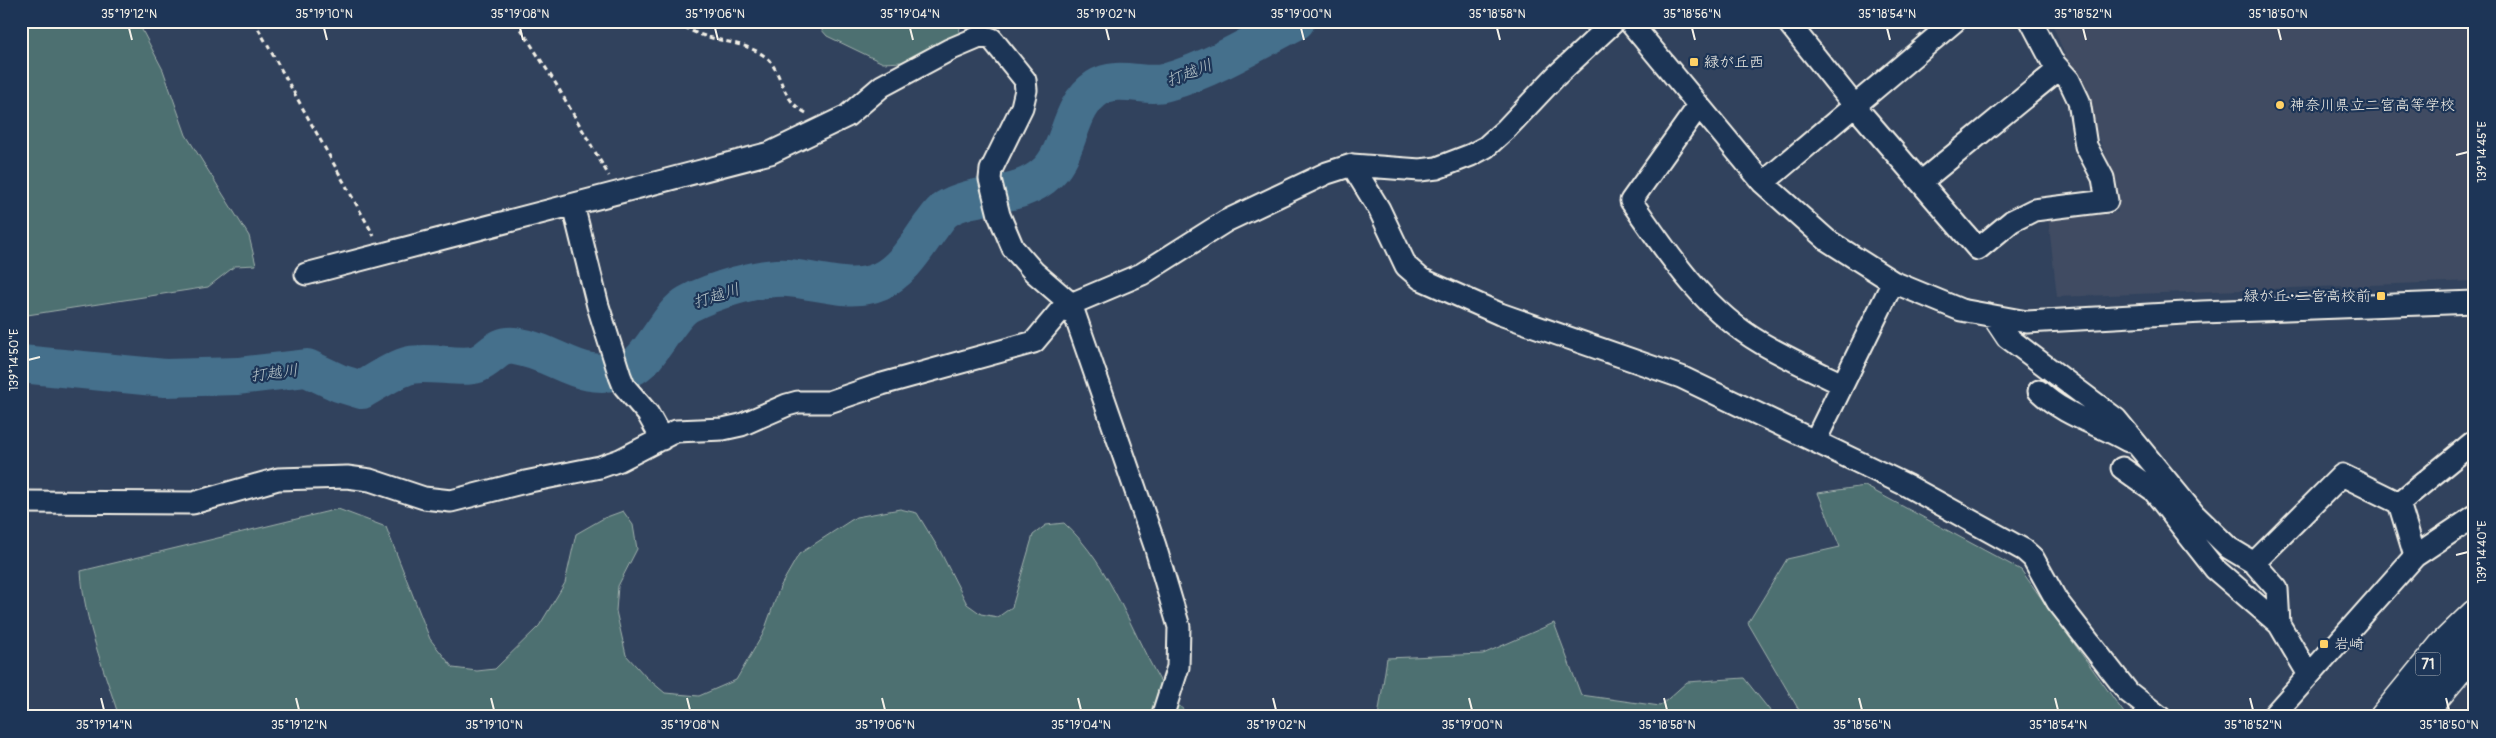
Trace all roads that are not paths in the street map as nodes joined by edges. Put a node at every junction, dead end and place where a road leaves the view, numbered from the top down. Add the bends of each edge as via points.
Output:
1 (1615, 21) edge
2 (1629, 21) edge
3 (1955, 21) edge
4 (2031, 21) edge
5 (1788, 22) edge
6 (2059, 69) junction
7 (1854, 105) junction
8 (1698, 107) junction
9 (1352, 165) junction
10 (1921, 182) junction
11 (1763, 183) junction
12 (573, 206) junction
13 (306, 274) dead end
14 (1893, 282) junction
15 (2475, 302) edge
16 (1071, 304) junction
17 (1993, 316) junction
18 (1842, 384) junction
19 (2039, 392) dead end
20 (662, 439) junction
21 (1815, 441) junction
22 (2472, 443) dead end
23 (2141, 448) junction
24 (2122, 468) dead end
25 (21, 502) edge
26 (2399, 502) junction
27 (2475, 516) edge
28 (2415, 556) junction
29 (2254, 563) junction
30 (2475, 614) edge
31 (2278, 624) junction
32 (2475, 650) edge
33 (2308, 675) junction
34 (1162, 717) edge
35 (2160, 717) edge
36 (2272, 717) edge
37 (2384, 717) edge
38 (2419, 717) edge

1 - 9 street via 1486,147 1437,168 1420,170
2 - 8 street
3 - 7 street
4 - 6 street
5 - 7 street
6 - 10 street
6 - 10 street via 2069,80 2079,101 2086,146 2103,178 2107,201 2034,210 2012,221 1978,249
7 - 10 street
7 - 11 street
8 - 11 street
8 - 18 street via 1631,201 1676,266 1717,310 1760,343
9 - 16 street via 1327,173 1226,221 1142,274
9 - 21 street via 1379,209 1406,266 1421,278 1500,314 1681,377
11 - 14 street via 1828,240
12 - 13 street
12 - 16 street via 618,191 770,153 847,116 882,86 982,36 992,39 1025,80 1026,97 991,170 990,179 999,215 1008,239 1020,257
12 - 20 street via 598,306 620,376
14 - 17 street via 1961,310
14 - 18 street
15 - 17 street via 2027,322
16 - 20 street via 1060,311 1034,342 829,402 787,405 741,425 676,431
16 - 34 street via 1155,546 1179,627 1178,667
17 - 23 street via 2007,337 2116,419
18 - 21 street
19 - 23 street via 2069,414 2106,428
20 - 25 street via 600,467 450,501 424,498 370,480 347,477 278,478 194,503
21 - 35 street via 1914,489 2024,550 2033,558 2057,601 2128,692
22 - 26 street
23 - 29 street via 2194,514 2229,548
24 - 31 street via 2153,490 2215,569
26 - 28 street
26 - 29 street via 2342,475
27 - 28 street
28 - 33 street
29 - 31 street via 2277,589
30 - 37 main road, 71 via 2443,645
31 - 33 street
32 - 38 main road, 71
33 - 36 street

